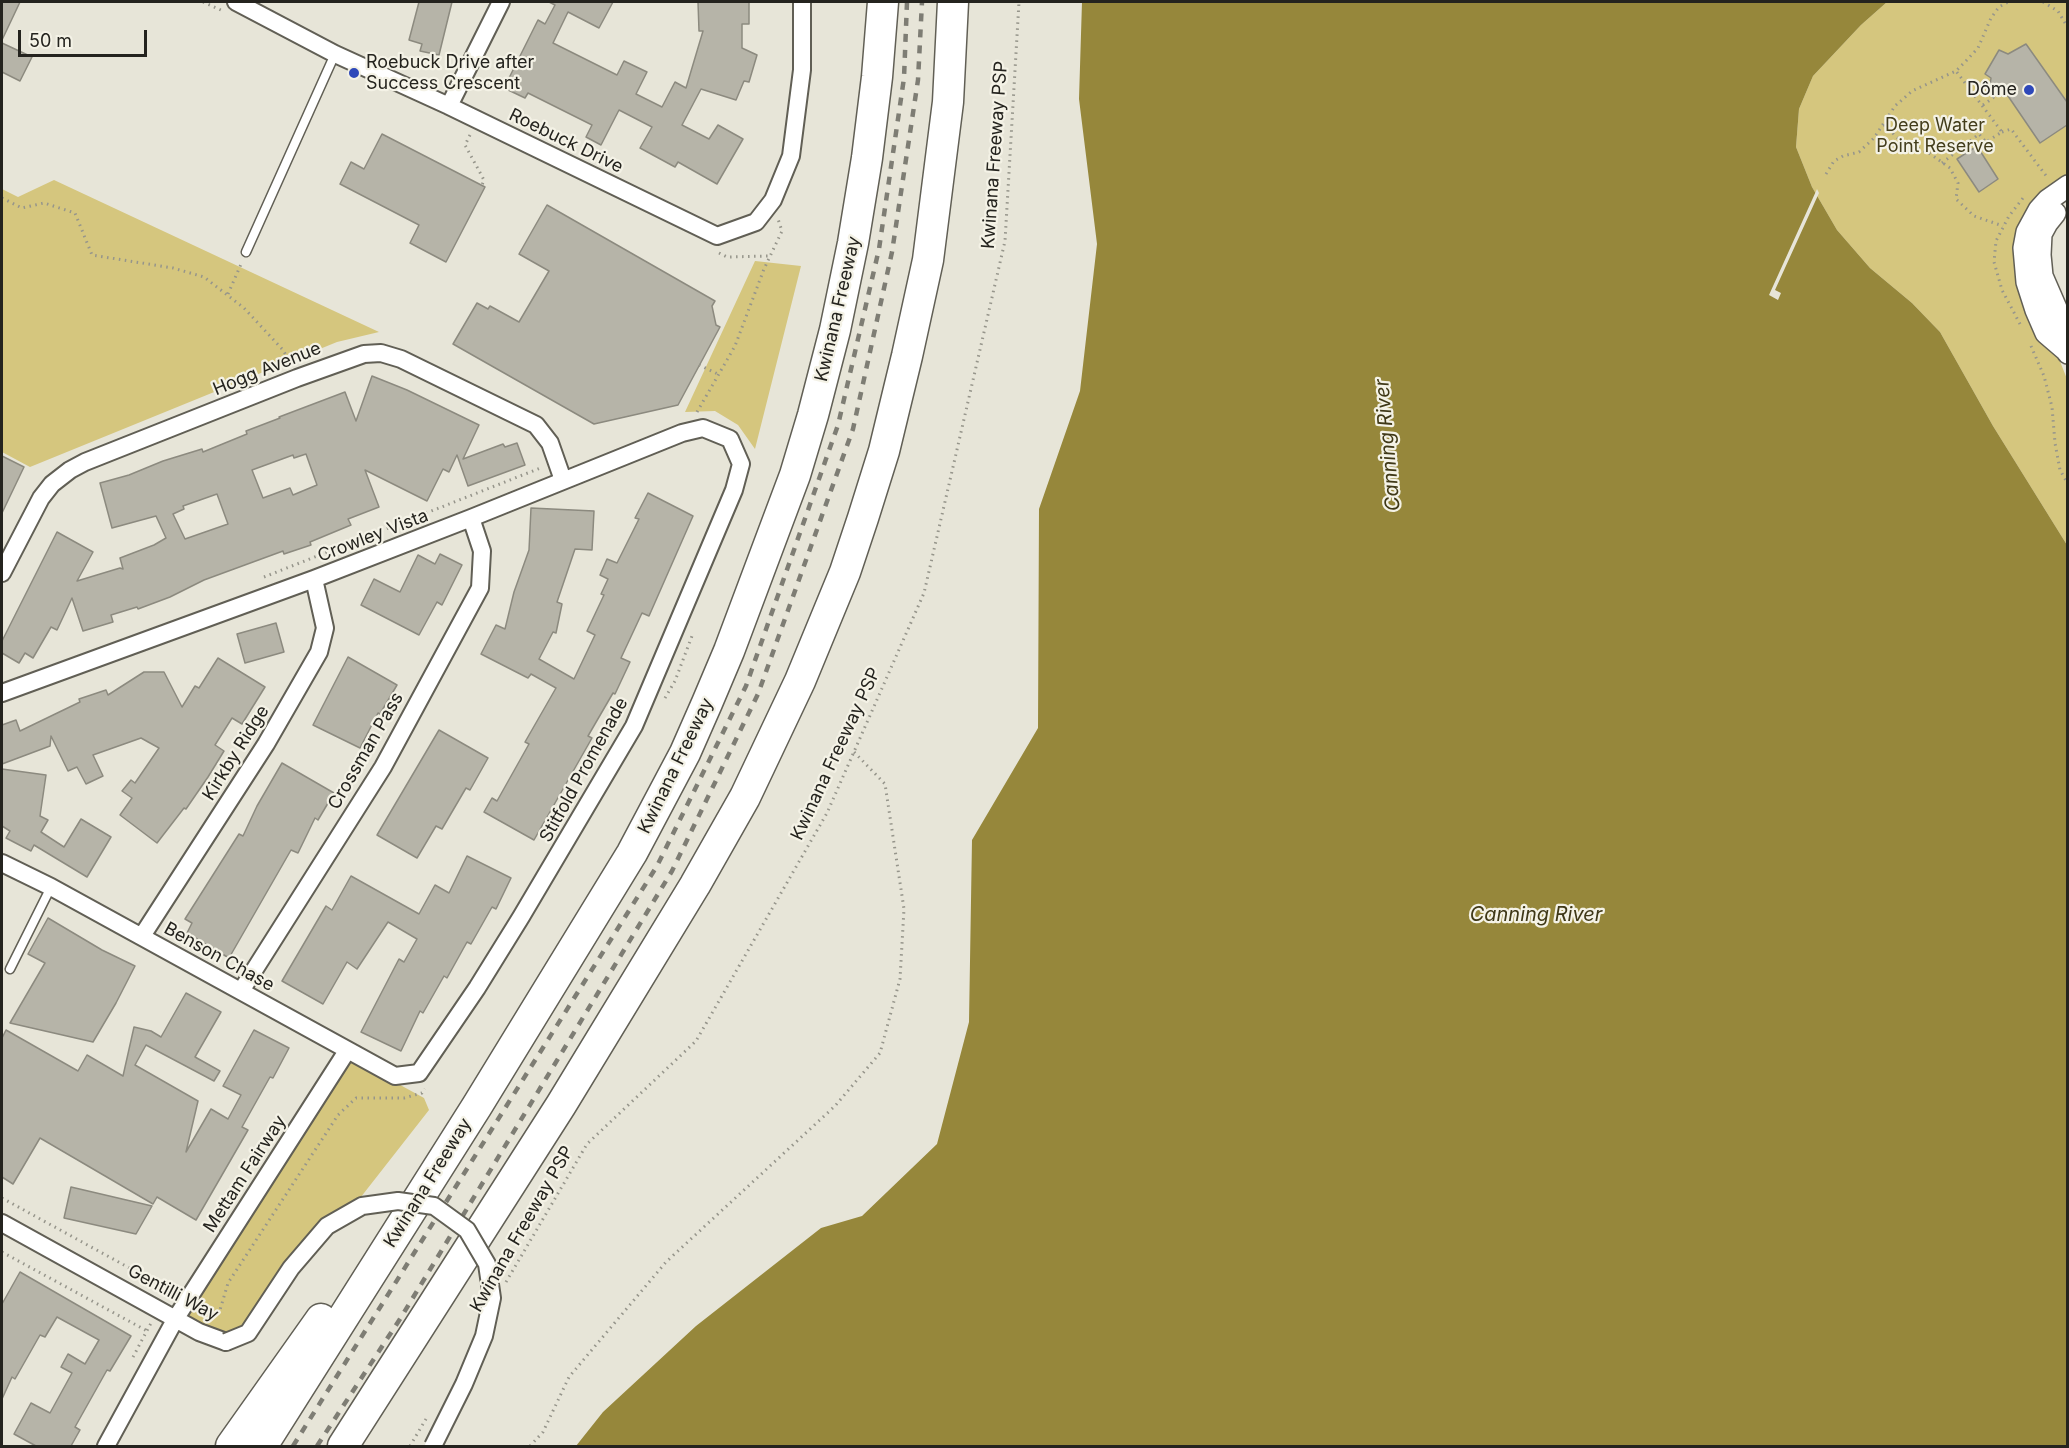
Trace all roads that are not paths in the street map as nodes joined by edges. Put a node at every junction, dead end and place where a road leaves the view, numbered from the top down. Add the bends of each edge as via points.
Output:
1 (236, 2) edge
2 (501, 2) edge
3 (802, 2) edge
4 (883, 2) edge
5 (953, 2) edge
6 (335, 54) junction
7 (449, 106) junction
8 (2059, 183) edge
9 (2067, 202) edge
10 (246, 252) road end
11 (2067, 352) edge
12 (741, 464) joint
13 (563, 480) junction
14 (471, 518) junction
15 (2, 573) edge
16 (314, 579) junction
17 (2, 693) edge
18 (2, 863) edge
19 (51, 886) junction
20 (142, 936) junction
21 (10, 969) dead end
22 (241, 990) junction
23 (347, 1051) junction
24 (424, 1078) joint
25 (477, 1106) junction
26 (3, 1227) edge
27 (176, 1318) junction
28 (106, 1446) edge
29 (231, 1446) edge
30 (262, 1446) edge
31 (343, 1446) edge
32 (433, 1446) edge

1 - 6 street, Roebuck Drive
2 - 7 street
3 - 7 street, Roebuck Drive via 802,70 791,156 772,200 756,222 717,236
4 - 25 highway, Kwinana Freeway via 853,243 813,415 774,536 680,763 632,853
5 - 31 highway via 948,102 929,248 907,356 884,451 859,529 800,681 745,797 695,885 561,1105
6 - 7 street, Roebuck Drive
6 - 10 lane
8 - 11 street via 2027,232 2024,248 2027,282 2036,310 2046,333
9 - 11 street via 2041,234 2040,255 2042,276 2065,329
12 - 13 street, Crowley Vista via 730,439 702,428
12 - 24 street, Stitfold Promenade via 734,490 634,726
13 - 14 street, Crowley Vista
13 - 15 street, Hogg Avenue via 550,443 536,425 393,356 373,352 356,355 70,470 41,498
14 - 16 street, Crowley Vista
14 - 22 street, Crossman Pass via 482,551 480,588 383,767
16 - 17 street, Crowley Vista
16 - 20 street, Kirkby Ridge via 325,628 319,652 266,744
18 - 19 street, Benson Chase
19 - 20 street, Benson Chase
19 - 21 lane
20 - 22 street, Benson Chase
22 - 23 street, Benson Chase
23 - 24 street, Benson Chase via 395,1076
23 - 27 street, Mettam Fairway
25 - 29 highway
25 - 30 highway, Kwinana Freeway
26 - 27 street, Gentilli Way
27 - 28 street, Mettam Fairway
27 - 32 street, Gentilli Way, bridge via 226,1342 248,1333 291,1268 327,1226 362,1206 398,1201 434,1206 467,1230 487,1264 492,1298 484,1336

